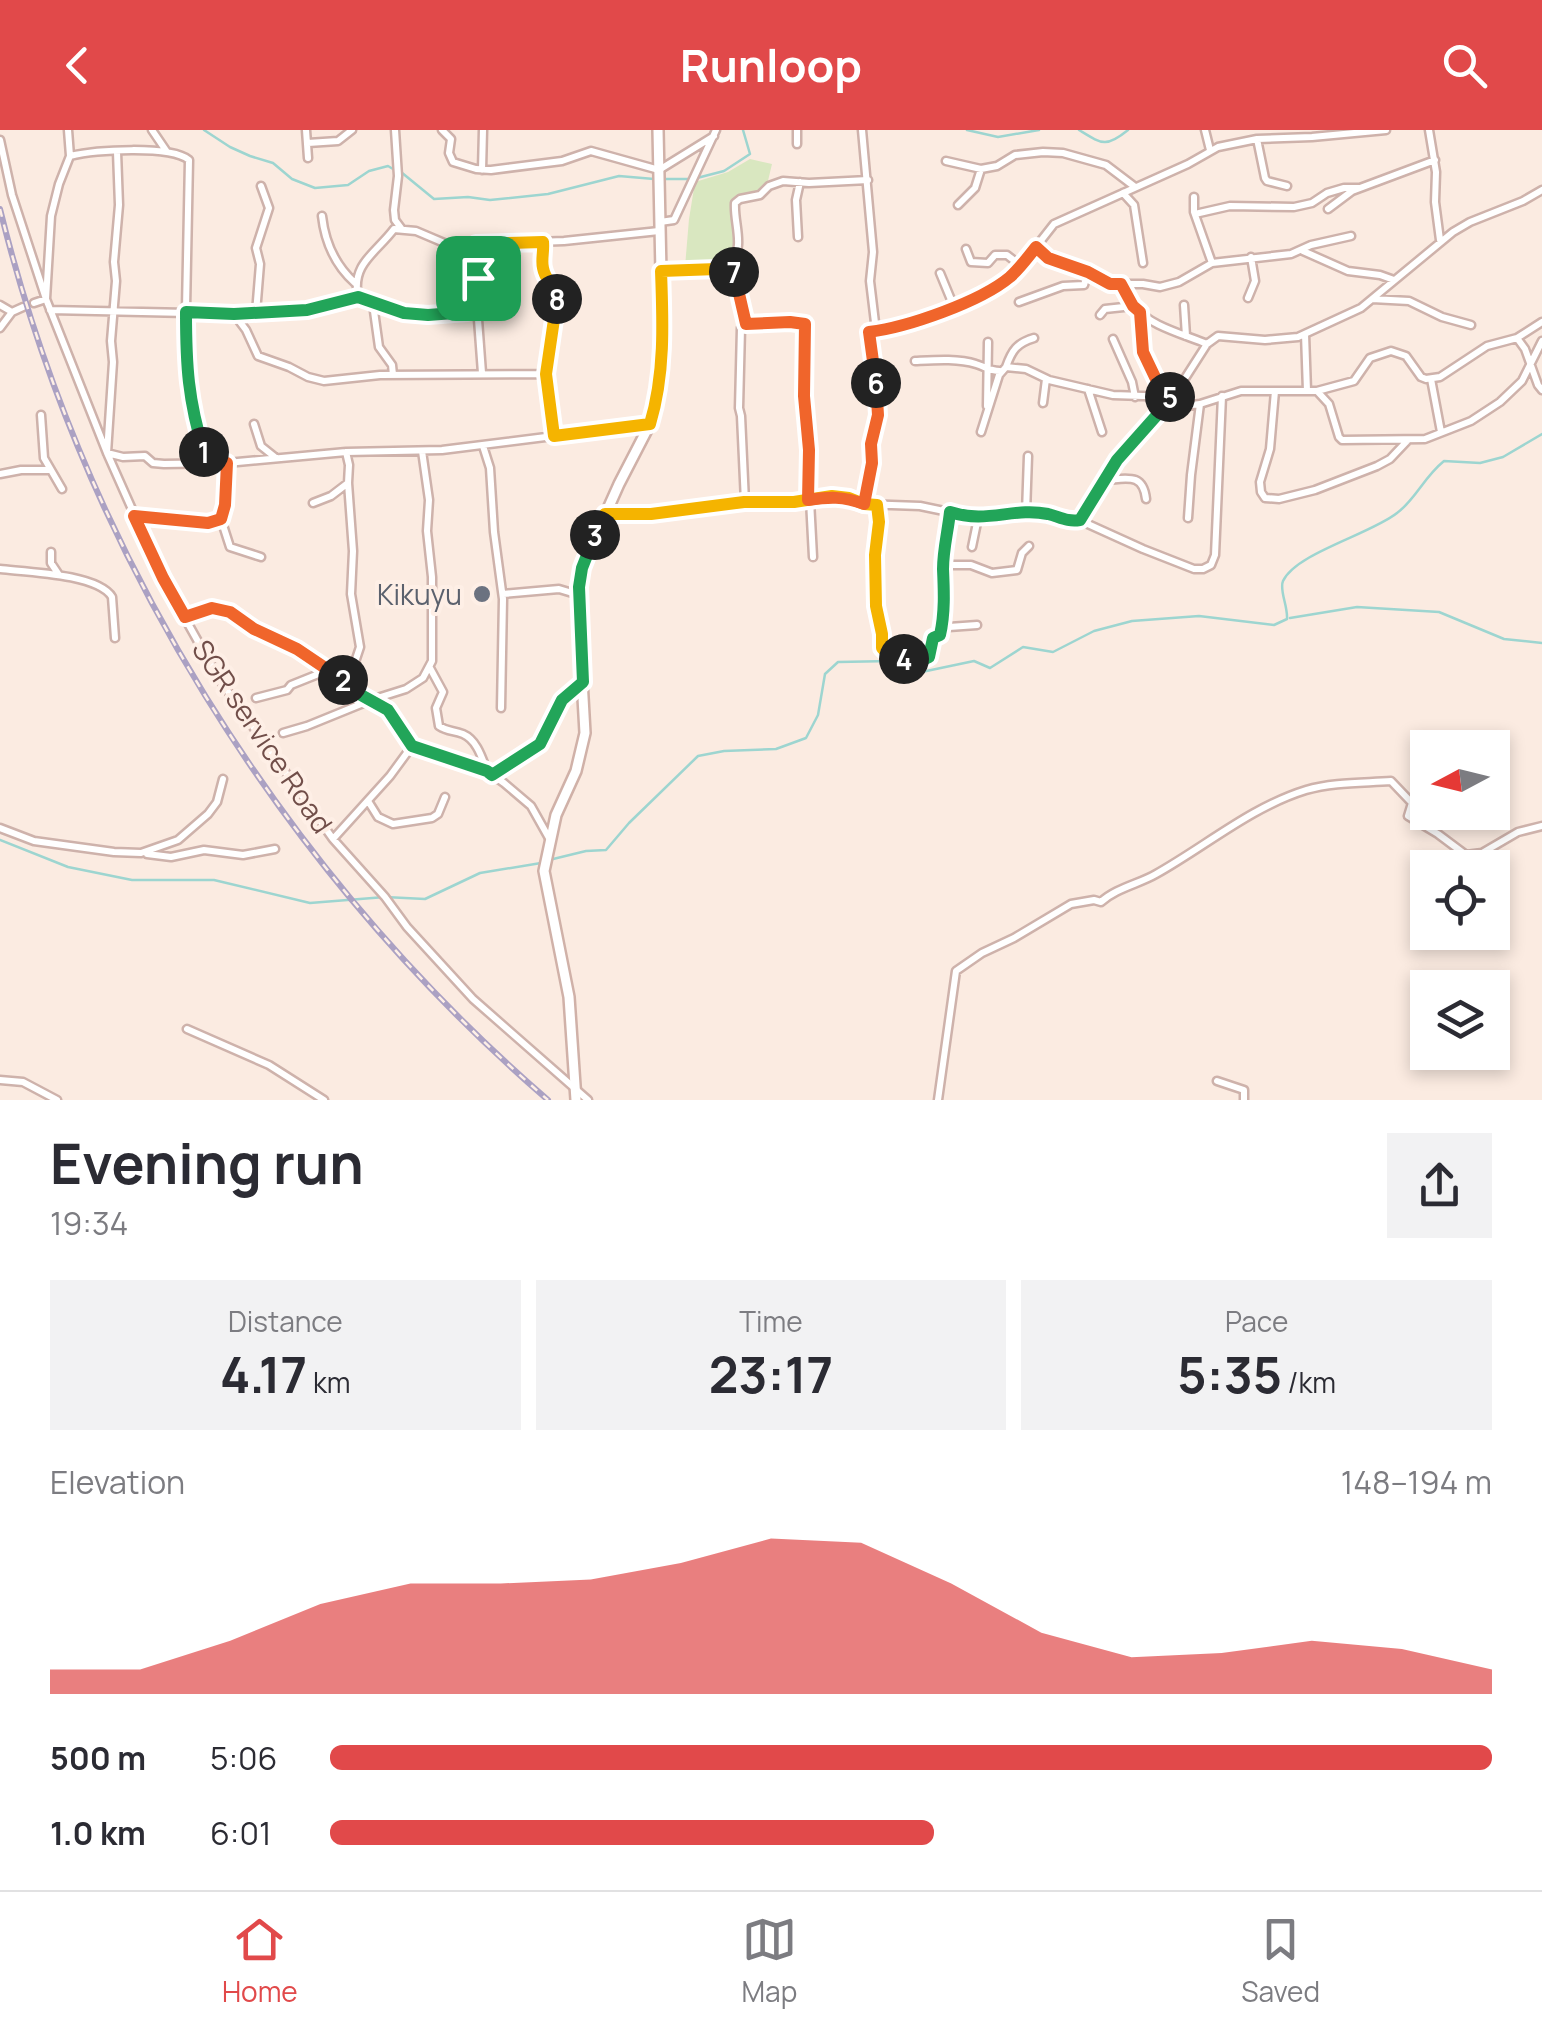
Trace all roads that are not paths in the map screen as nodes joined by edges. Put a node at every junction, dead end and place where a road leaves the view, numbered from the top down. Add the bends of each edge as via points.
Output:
1 (68, 130) edge
2 (152, 130) edge
3 (306, 130) edge
4 (352, 130) edge
5 (395, 130) edge
6 (442, 130) edge
7 (483, 130) edge
8 (658, 130) edge
9 (797, 130) edge
10 (862, 130) edge
11 (1205, 130) edge
12 (1285, 130) edge
13 (1386, 130) edge
14 (1428, 130) edge
15 (1339, 132) edge
16 (715, 133) edge
17 (1275, 138) junction
18 (1258, 139) junction
19 (0, 140) edge
20 (308, 143) junction
21 (797, 144) dead end
22 (1210, 150) junction
23 (117, 152) junction
24 (167, 152) junction
25 (70, 156) junction
26 (308, 158) dead end
27 (1435, 160) junction
28 (946, 161) dead end
29 (482, 170) junction
30 (981, 170) junction
31 (659, 176) junction
32 (868, 180) junction
33 (800, 182) junction
34 (262, 186) dead end
35 (1287, 186) dead end
36 (1136, 187) junction
37 (1360, 188) junction
38 (1542, 190) edge
39 (1122, 193) junction
40 (1194, 197) dead end
41 (958, 205) dead end
42 (1328, 209) dead end
43 (1195, 214) junction
44 (322, 216) dead end
45 (659, 227) junction
46 (402, 228) junction
47 (1351, 236) dead end
48 (798, 237) dead end
49 (543, 242) junction
50 (1440, 242) junction
51 (476, 244) junction
52 (1036, 247) junction
53 (966, 249) dead end
54 (1302, 250) junction
55 (1251, 257) junction
56 (1143, 263) dead end
57 (1212, 263) junction
58 (730, 264) junction
59 (1020, 266) junction
60 (661, 271) junction
61 (1088, 272) junction
62 (940, 273) dead end
63 (1394, 280) junction
64 (356, 284) junction
65 (1121, 284) junction
66 (358, 297) junction
67 (1248, 298) dead end
68 (46, 299) junction
69 (1372, 299) junction
70 (1019, 302) dead end
71 (34, 303) dead end
72 (373, 303) junction
73 (0, 305) edge
74 (477, 306) junction
75 (1133, 306) junction
76 (1184, 306) dead end
77 (23, 307) dead end
78 (954, 307) junction
79 (50, 310) junction
80 (12, 312) junction
81 (113, 312) junction
82 (186, 312) junction
83 (1140, 312) junction
84 (256, 313) junction
85 (234, 314) junction
86 (1100, 315) dead end
87 (1542, 322) edge
88 (746, 324) junction
89 (1471, 325) dead end
90 (0, 328) edge
91 (876, 331) junction
92 (1305, 334) junction
93 (1186, 336) junction
94 (1034, 338) dead end
95 (1517, 338) junction
96 (1114, 339) dead end
97 (1542, 340) edge
98 (988, 342) dead end
99 (1206, 344) junction
100 (915, 361) dead end
101 (1530, 366) junction
102 (1004, 369) junction
103 (986, 370) junction
104 (482, 373) junction
105 (546, 374) junction
106 (392, 375) junction
107 (1431, 378) junction
108 (1046, 379) junction
109 (1088, 388) junction
110 (1275, 390) junction
111 (1307, 390) junction
112 (1318, 390) junction
113 (1542, 390) edge
114 (1134, 396) junction
115 (1222, 396) junction
116 (1169, 397) junction
117 (1043, 403) dead end
118 (1200, 404) junction
119 (1166, 408) junction
120 (988, 412) junction
121 (40, 415) dead end
122 (254, 424) dead end
123 (650, 424) junction
124 (982, 432) dead end
125 (1102, 432) dead end
126 (1441, 432) junction
127 (554, 436) junction
128 (1408, 440) junction
129 (483, 446) junction
130 (422, 450) junction
131 (107, 452) junction
132 (346, 452) junction
133 (1028, 456) dead end
134 (276, 459) junction
135 (208, 463) junction
136 (227, 463) junction
137 (51, 470) junction
138 (0, 474) edge
139 (1104, 480) junction
140 (348, 484) junction
141 (62, 489) dead end
142 (1146, 499) dead end
143 (808, 500) junction
144 (744, 502) junction
145 (313, 504) dead end
146 (864, 504) junction
147 (877, 505) junction
148 (950, 512) junction
149 (1026, 513) junction
150 (605, 514) junction
151 (134, 516) junction
152 (978, 518) junction
153 (1188, 518) dead end
154 (221, 519) junction
155 (1080, 520) junction
156 (1029, 546) dead end
157 (972, 547) dead end
158 (51, 552) dead end
159 (813, 556) dead end
160 (261, 557) dead end
161 (943, 565) junction
162 (0, 569) edge
163 (60, 576) junction
164 (502, 594) junction
165 (579, 594) junction
166 (185, 617) junction
167 (943, 624) junction
168 (976, 626) dead end
169 (115, 638) dead end
170 (429, 667) junction
171 (327, 671) junction
172 (343, 679) junction
173 (583, 682) junction
174 (256, 698) dead end
175 (371, 700) junction
176 (501, 708) dead end
177 (283, 732) dead end
178 (412, 746) junction
179 (490, 773) junction
180 (223, 779) dead end
181 (445, 797) dead end
182 (368, 801) junction
183 (1542, 826) edge
184 (0, 828) edge
185 (332, 839) junction
186 (550, 839) junction
187 (275, 849) dead end
188 (140, 853) junction
189 (187, 1029) dead end
190 (0, 1080) edge
191 (1217, 1081) dead end
192 (576, 1095) edge
193 (57, 1100) edge
194 (324, 1100) edge
195 (588, 1100) edge
196 (938, 1100) edge
197 (1244, 1100) edge

1 - 25 street
2 - 24 street
3 - 20 street
4 - 20 street via 338,141
5 - 46 street via 394,210
6 - 29 street via 451,139 453,162
7 - 29 street
8 - 31 main road
9 - 21 street
10 - 32 street
11 - 22 street
12 - 17 street
13 - 15 street
14 - 27 street
15 - 17 street
16 - 31 street
16 - 45 street via 674,220
17 - 18 street
18 - 22 street
18 - 35 street via 1265,178
19 - 68 street, SGR service Road
20 - 26 street
22 - 36 street
23 - 24 street
23 - 25 street
23 - 81 street
24 - 82 street via 189,160
25 - 68 street via 52,216
27 - 37 street
27 - 50 street
28 - 30 street
29 - 31 street via 591,151
30 - 36 street via 1015,156 1063,153 1106,165
30 - 41 street
31 - 45 main road
32 - 33 street
32 - 91 street
33 - 48 street
33 - 58 street via 775,183 737,201 738,249
34 - 84 street via 268,208 256,248
36 - 39 street
37 - 42 street
37 - 43 street via 1294,207 1230,206
38 - 50 street
39 - 52 street via 1063,218
39 - 56 street via 1134,205
40 - 43 street
43 - 57 street
44 - 64 street via 336,261
45 - 49 street
45 - 60 main road
46 - 51 street via 443,244
46 - 64 street via 359,269
47 - 54 street
49 - 51 street
49 - 105 street via 544,275 557,295
50 - 63 street
51 - 74 street
52 - 59 street
52 - 61 street
53 - 59 street via 975,264 1007,254
54 - 55 street
54 - 63 street via 1348,271
55 - 57 street
55 - 67 street via 1255,280
57 - 65 street via 1160,288
58 - 60 street
58 - 88 street
59 - 78 street via 998,286
60 - 123 main road via 662,359
61 - 65 street
61 - 70 street via 1084,285
62 - 78 street
63 - 69 street
64 - 66 street
65 - 75 street
66 - 72 street
66 - 84 street
68 - 71 street
68 - 79 street, SGR service Road
69 - 89 street via 1409,301
69 - 92 street
72 - 74 street via 428,315
72 - 106 street via 378,347
73 - 80 street
74 - 104 street
75 - 83 street
75 - 86 street
76 - 93 street
77 - 80 street
78 - 91 street
79 - 81 street
79 - 131 street, SGR service Road
80 - 90 street
81 - 82 street
81 - 131 street
82 - 85 street
82 - 135 street via 188,384
83 - 93 street
83 - 116 street via 1143,352
84 - 85 street
85 - 106 street via 258,356 308,377
87 - 95 street
88 - 143 street via 805,324
88 - 144 street via 739,372
91 - 146 street via 869,332 878,415
92 - 99 street via 1282,340 1218,336
92 - 111 street
93 - 99 street
94 - 102 street via 1014,348
95 - 101 street
95 - 107 street via 1487,346
96 - 114 street
97 - 101 street
98 - 103 street
99 - 116 street
100 - 103 street
101 - 113 street
101 - 126 street via 1500,402 1472,422
102 - 103 street
102 - 108 street via 1026,369
102 - 120 street
103 - 120 street
104 - 105 street
104 - 106 street
105 - 127 street
107 - 112 street via 1391,351 1370,358 1354,381
107 - 126 street
108 - 109 street
108 - 117 street
109 - 114 street
109 - 125 street
110 - 111 street
110 - 115 street
110 - 128 street via 1260,482 1266,498 1314,490 1377,466
111 - 112 street
112 - 128 street via 1340,439
114 - 116 street
115 - 118 street
115 - 155 street via 1211,565 1194,568
116 - 119 street
118 - 119 street
118 - 153 street
119 - 139 street
120 - 124 street
121 - 137 street
122 - 134 street
123 - 127 street
123 - 150 main road
126 - 128 street
127 - 129 street
129 - 130 street
129 - 164 street
130 - 132 street
130 - 170 street via 432,577
131 - 135 street via 164,464
131 - 151 street, SGR service Road
132 - 134 street
132 - 140 street
133 - 149 street
134 - 136 street
135 - 136 street
136 - 154 street
137 - 138 street
137 - 141 street
139 - 142 street via 1142,482
139 - 155 street
140 - 145 street
140 - 172 street via 351,594 360,647
143 - 144 street
143 - 146 street via 832,496
143 - 159 street
144 - 150 street
146 - 147 street
147 - 148 street
147 - 167 street via 882,648 918,662 929,657
148 - 152 street
148 - 161 street
149 - 152 street
149 - 155 street
150 - 165 main road via 582,568
151 - 154 street
151 - 166 street, SGR service Road
152 - 157 street
154 - 160 street via 230,547
156 - 161 street via 1017,570
158 - 163 street
161 - 167 street
162 - 163 street
163 - 169 street via 110,592
164 - 165 street
164 - 176 street
165 - 173 main road
166 - 171 street via 212,608 230,612
166 - 185 street, SGR service Road via 219,679
167 - 168 street
170 - 175 street via 418,683
170 - 179 street via 443,692 436,708 439,726 466,735
171 - 172 street
171 - 174 street
172 - 175 street
173 - 179 street via 562,700 540,744
173 - 186 main road via 582,750
175 - 177 street
175 - 178 street via 391,714
178 - 179 street
178 - 182 street
179 - 186 street via 531,806
180 - 188 street via 208,814 178,840
181 - 182 street via 432,818 393,824 378,818
182 - 185 street
183 - 196 street via 1466,855 1408,816 1412,803 1392,781 1289,797 1155,875 1101,902 1072,904 956,971
184 - 188 street via 34,840
185 - 192 street, SGR service Road via 474,999
186 - 192 main road via 544,871 569,998
187 - 188 street
189 - 194 street via 269,1065
190 - 193 street via 24,1082
191 - 197 street via 1244,1090
192 - 195 street, SGR service Road

